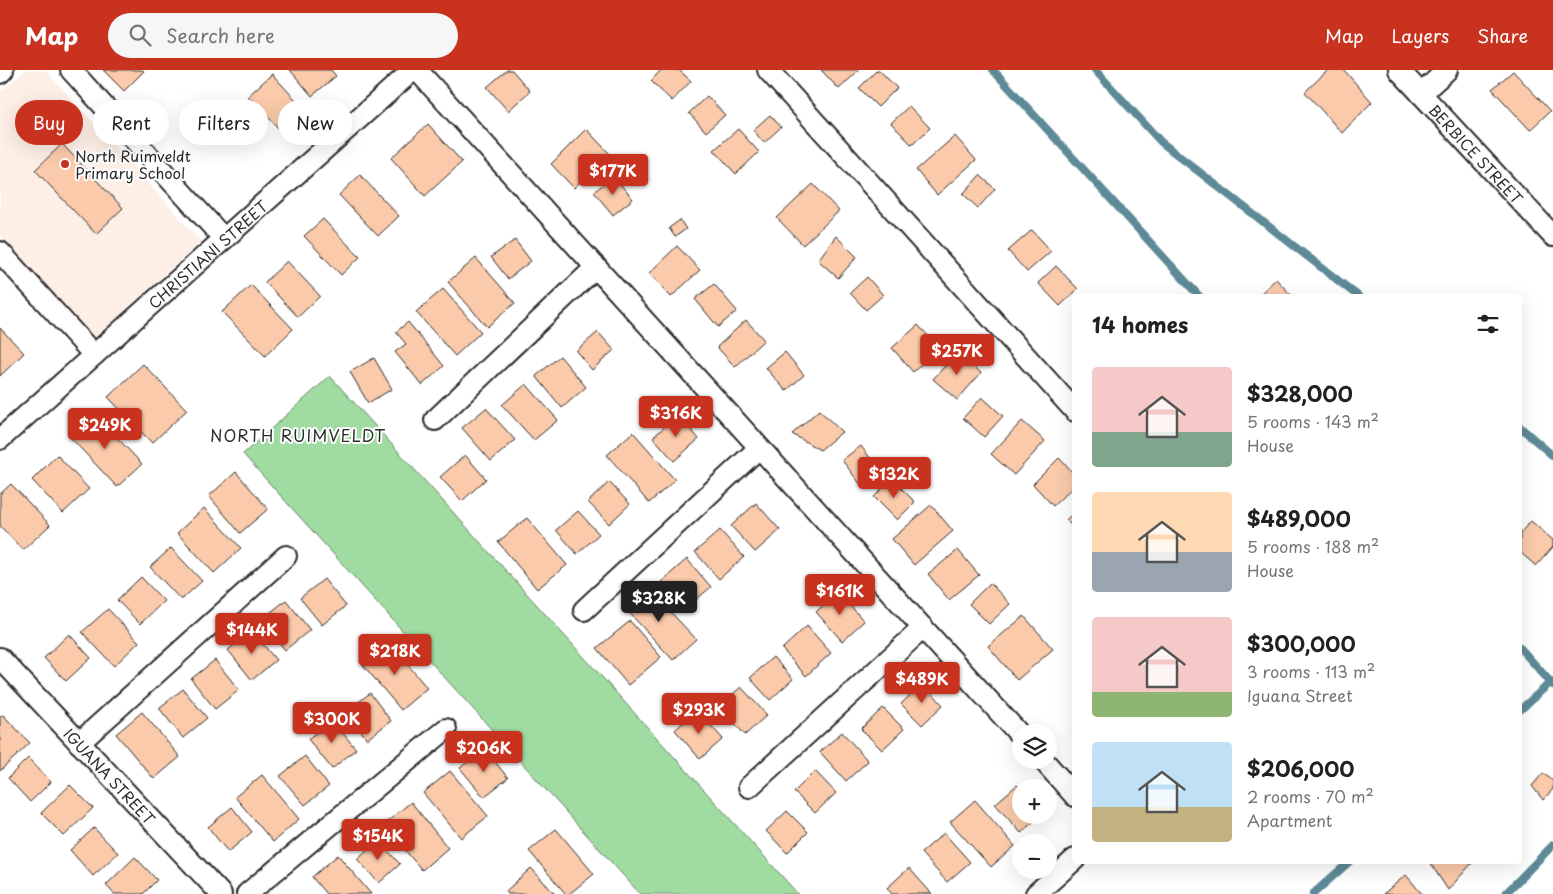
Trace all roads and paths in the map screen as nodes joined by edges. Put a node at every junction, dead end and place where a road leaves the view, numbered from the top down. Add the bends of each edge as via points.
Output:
1 (3, 70) edge
2 (70, 70) edge
3 (413, 70) edge
4 (417, 70) edge
5 (768, 70) edge
6 (1399, 70) edge
7 (1447, 70) edge
8 (0, 72) edge
9 (1421, 94) junction
10 (1553, 236) edge
11 (224, 239) junction
12 (0, 252) edge
13 (596, 267) junction
14 (94, 355) junction
15 (1072, 408) edge
16 (435, 420) dead end
17 (0, 439) edge
18 (759, 448) junction
19 (286, 556) dead end
20 (584, 610) dead end
21 (923, 628) junction
22 (0, 658) edge
23 (1012, 726) edge
24 (446, 729) dead end
25 (79, 743) junction
26 (1051, 769) edge
27 (749, 787) dead end
28 (1072, 793) edge
29 (1072, 862) edge
30 (221, 894) edge
31 (247, 894) edge
32 (1036, 894) edge

1 - 8 street
2 - 11 street
3 - 11 street, CHRISTIANI STREET
4 - 13 street
5 - 15 street
6 - 9 street, BERBICE STREET
7 - 9 street
9 - 10 street, BERBICE STREET
11 - 14 street, CHRISTIANI STREET
12 - 14 street
13 - 16 street
13 - 18 street
14 - 17 street, CHRISTIANI STREET
18 - 20 street
18 - 21 street
19 - 25 street
21 - 23 street
21 - 27 street
22 - 25 street, IGUANA STREET
24 - 31 street
25 - 30 street, IGUANA STREET
26 - 28 street
29 - 32 street

